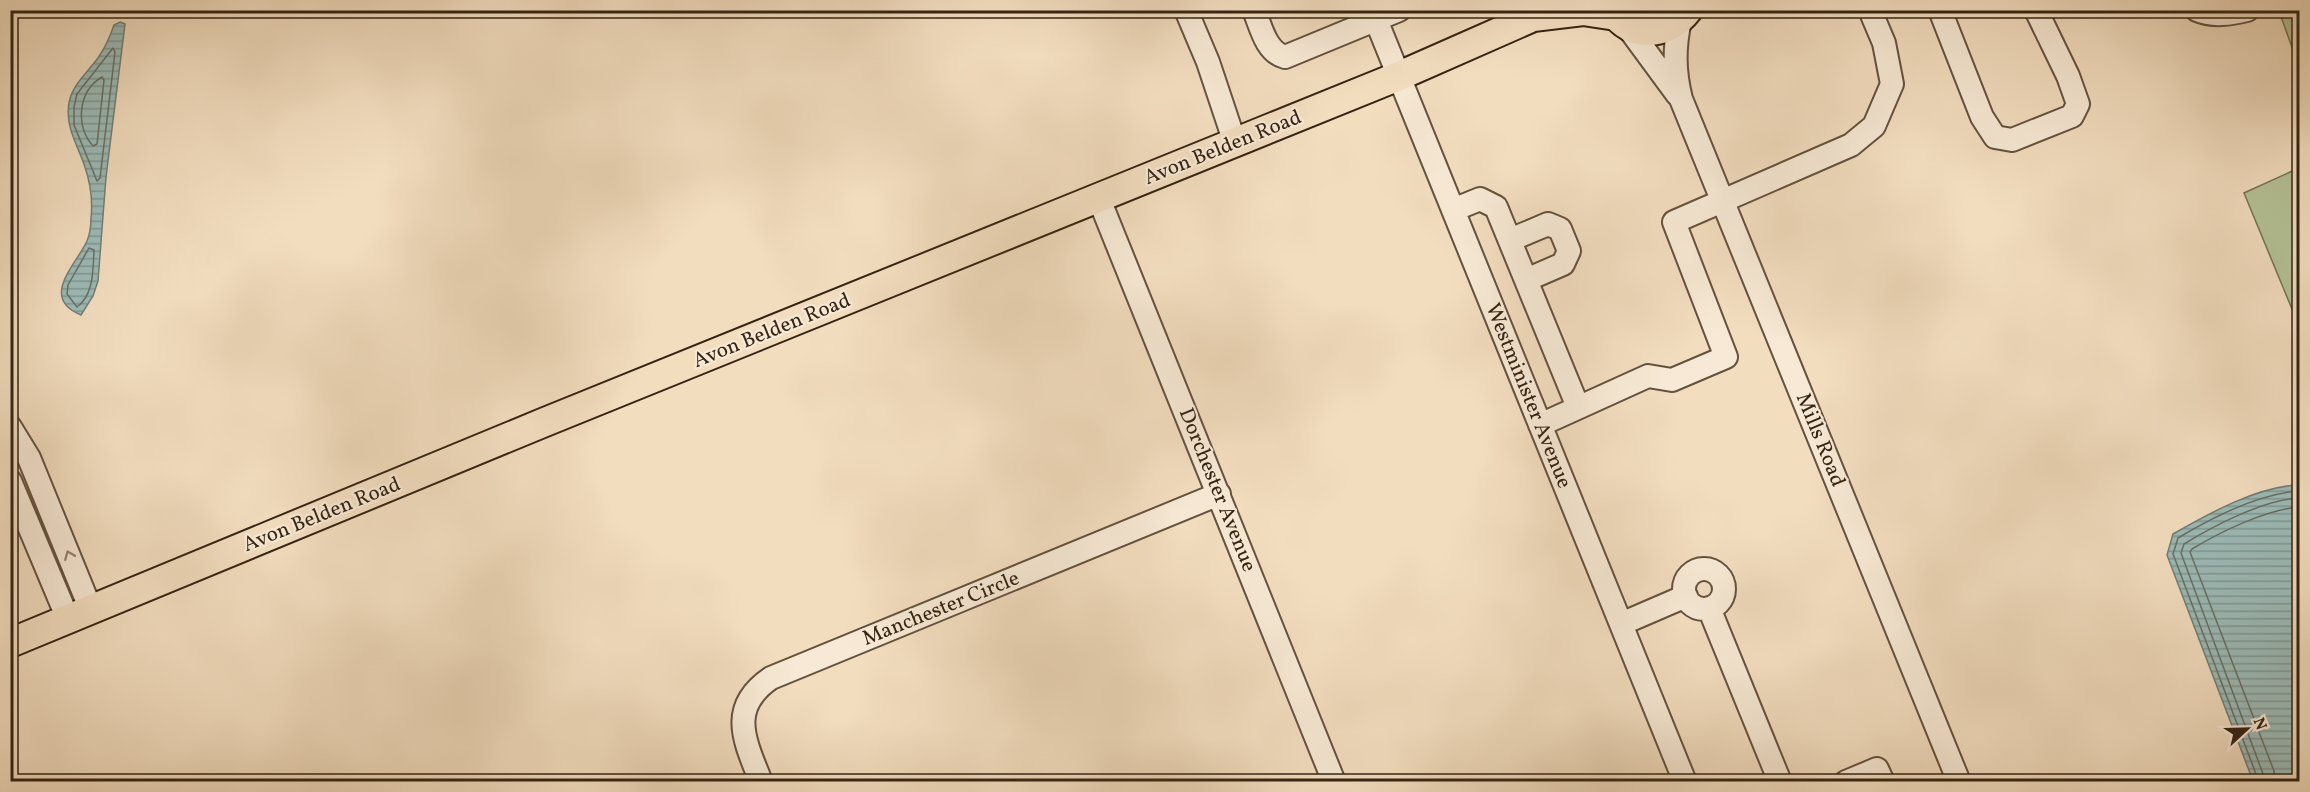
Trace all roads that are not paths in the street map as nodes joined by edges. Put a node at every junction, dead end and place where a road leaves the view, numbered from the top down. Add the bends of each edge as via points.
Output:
1 (1186, 10) edge
2 (1254, 10) edge
3 (1399, 10) edge
4 (1870, 10) edge
5 (1940, 10) edge
6 (2036, 10) edge
7 (2197, 10) edge
8 (2247, 10) edge
9 (1537, 14) edge
10 (1684, 15) edge
11 (1374, 16) edge
12 (1618, 18) edge
13 (1399, 76) junction
14 (1681, 99) junction
15 (1234, 143) junction
16 (1100, 198) junction
17 (1723, 202) junction
18 (1453, 210) junction
19 (1510, 240) junction
20 (1526, 280) junction
21 (1578, 407) junction
22 (1540, 424) junction
23 (10, 427) edge
24 (10, 481) edge
25 (1219, 494) junction
26 (1686, 596) junction
27 (1709, 608) junction
28 (80, 614) junction
29 (1621, 624) junction
30 (10, 643) edge
31 (761, 782) edge
32 (1334, 782) edge
33 (1685, 782) edge
34 (1780, 782) edge
35 (1846, 782) edge
36 (1883, 782) edge
37 (1959, 782) edge

1 - 15 street via 1208,62
2 - 11 street via 1269,46 1285,57
3 - 11 street
4 - 17 street via 1884,43 1892,84 1874,126 1851,145
5 - 6 street via 1982,117 1995,137 2012,140 2072,116 2078,104
7 - 8 street via 2204,14 2230,14
9 - 12 main road, Avon Belden Road via 1580,11
9 - 13 main road, Avon Belden Road
10 - 12 main road, Avon Belden Road via 1668,28 1654,32 1640,31
10 - 14 street, Mills Road via 1676,37 1674,66
11 - 13 street, Westminister Avenue
12 - 14 street, Mills Road
13 - 15 main road, Avon Belden Road
13 - 18 street, Westminister Avenue
14 - 17 street, Mills Road
15 - 16 main road, Avon Belden Road
16 - 25 street, Dorchester Avenue
16 - 28 main road, Avon Belden Road
17 - 21 street via 1674,222 1726,357 1671,380 1648,376
17 - 37 street, Mills Road
18 - 19 street via 1480,199 1496,207
18 - 22 street, Westminister Avenue
19 - 20 street
19 - 20 street via 1548,224 1560,230 1569,251 1563,264
20 - 21 street
21 - 22 street
22 - 29 street, Westminister Avenue
28 -> 23 street via 29,458
24 - 28 street
25 - 31 street, Manchester Circle via 771,678 751,697 742,728
25 - 32 street, Dorchester Avenue
26 - 27 street via 1694,607
26 - 27 street via 1685,584 1692,574 1711,570 1721,579 1724,592 1718,604
26 - 29 street
27 - 34 street
28 - 30 main road, Avon Belden Road
29 - 33 street, Westminister Avenue
35 - 36 street via 1877,769

